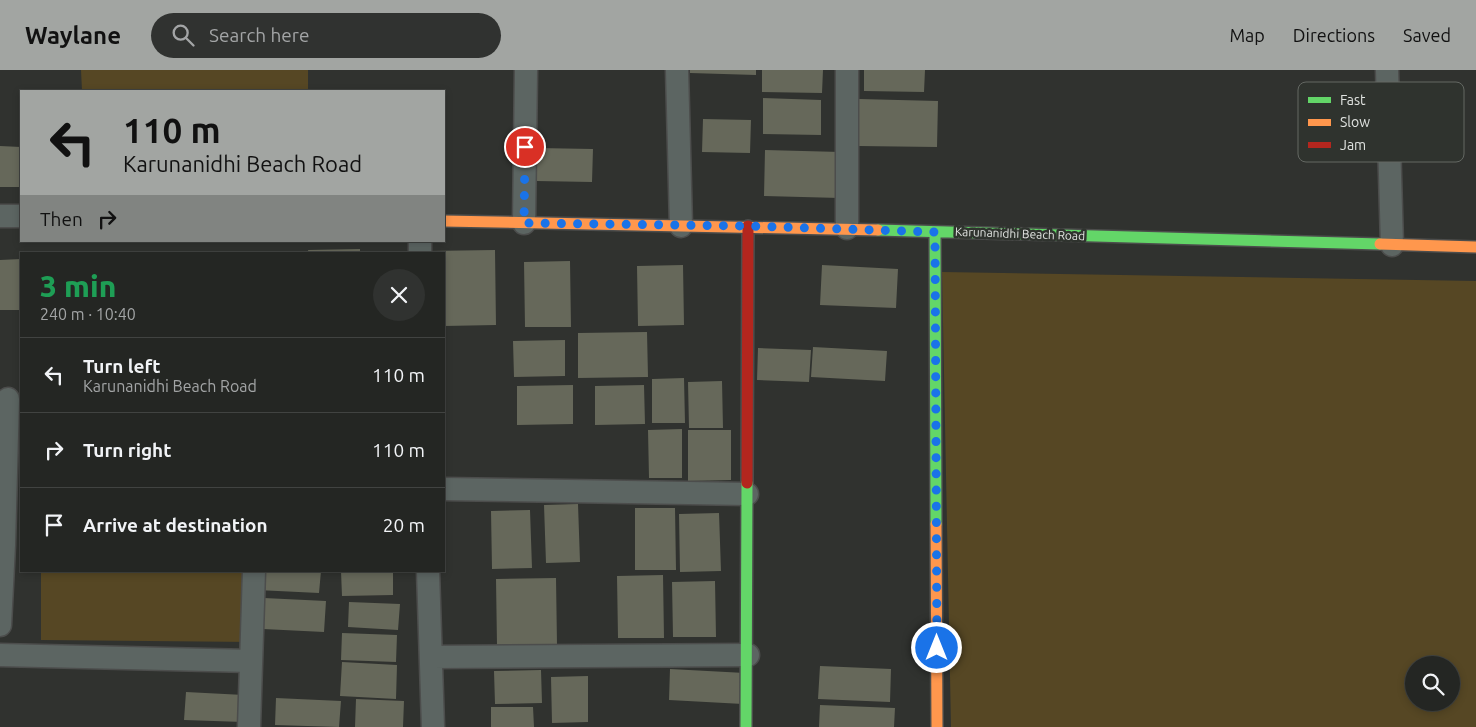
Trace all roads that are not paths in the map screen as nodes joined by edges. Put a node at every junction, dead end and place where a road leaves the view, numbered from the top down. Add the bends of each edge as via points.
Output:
1 (526, 70) edge
2 (677, 70) edge
3 (847, 70) edge
4 (1390, 162) edge
5 (0, 216) edge
6 (20, 216) edge
7 (445, 221) edge
8 (524, 223) junction
9 (681, 226) junction
10 (748, 226) junction
11 (847, 228) junction
12 (935, 232) junction
13 (1392, 245) junction
14 (1476, 247) edge
15 (10, 399) edge
16 (445, 489) edge
17 (747, 494) junction
18 (254, 572) edge
19 (428, 572) edge
20 (0, 625) edge
21 (0, 655) edge
22 (748, 655) junction
23 (431, 657) junction
24 (251, 661) junction
25 (249, 727) edge
26 (433, 727) edge
27 (746, 727) edge
28 (937, 727) edge

1 - 8 street
2 - 9 street
3 - 11 street
4 - 13 street
5 - 6 street
7 - 8 street, Karunanidhi Beach Road
8 - 9 street, Karunanidhi Beach Road
9 - 10 street, Karunanidhi Beach Road
10 - 11 street, Karunanidhi Beach Road
10 - 17 street
11 - 12 street, Karunanidhi Beach Road
12 - 13 street, Karunanidhi Beach Road
12 - 28 street
13 - 14 street, Karunanidhi Beach Road
15 - 20 street
16 - 17 street
17 - 22 street
18 - 24 street
19 - 23 street
21 - 24 street
22 - 23 street
22 - 27 street
23 - 26 street
24 - 25 street

